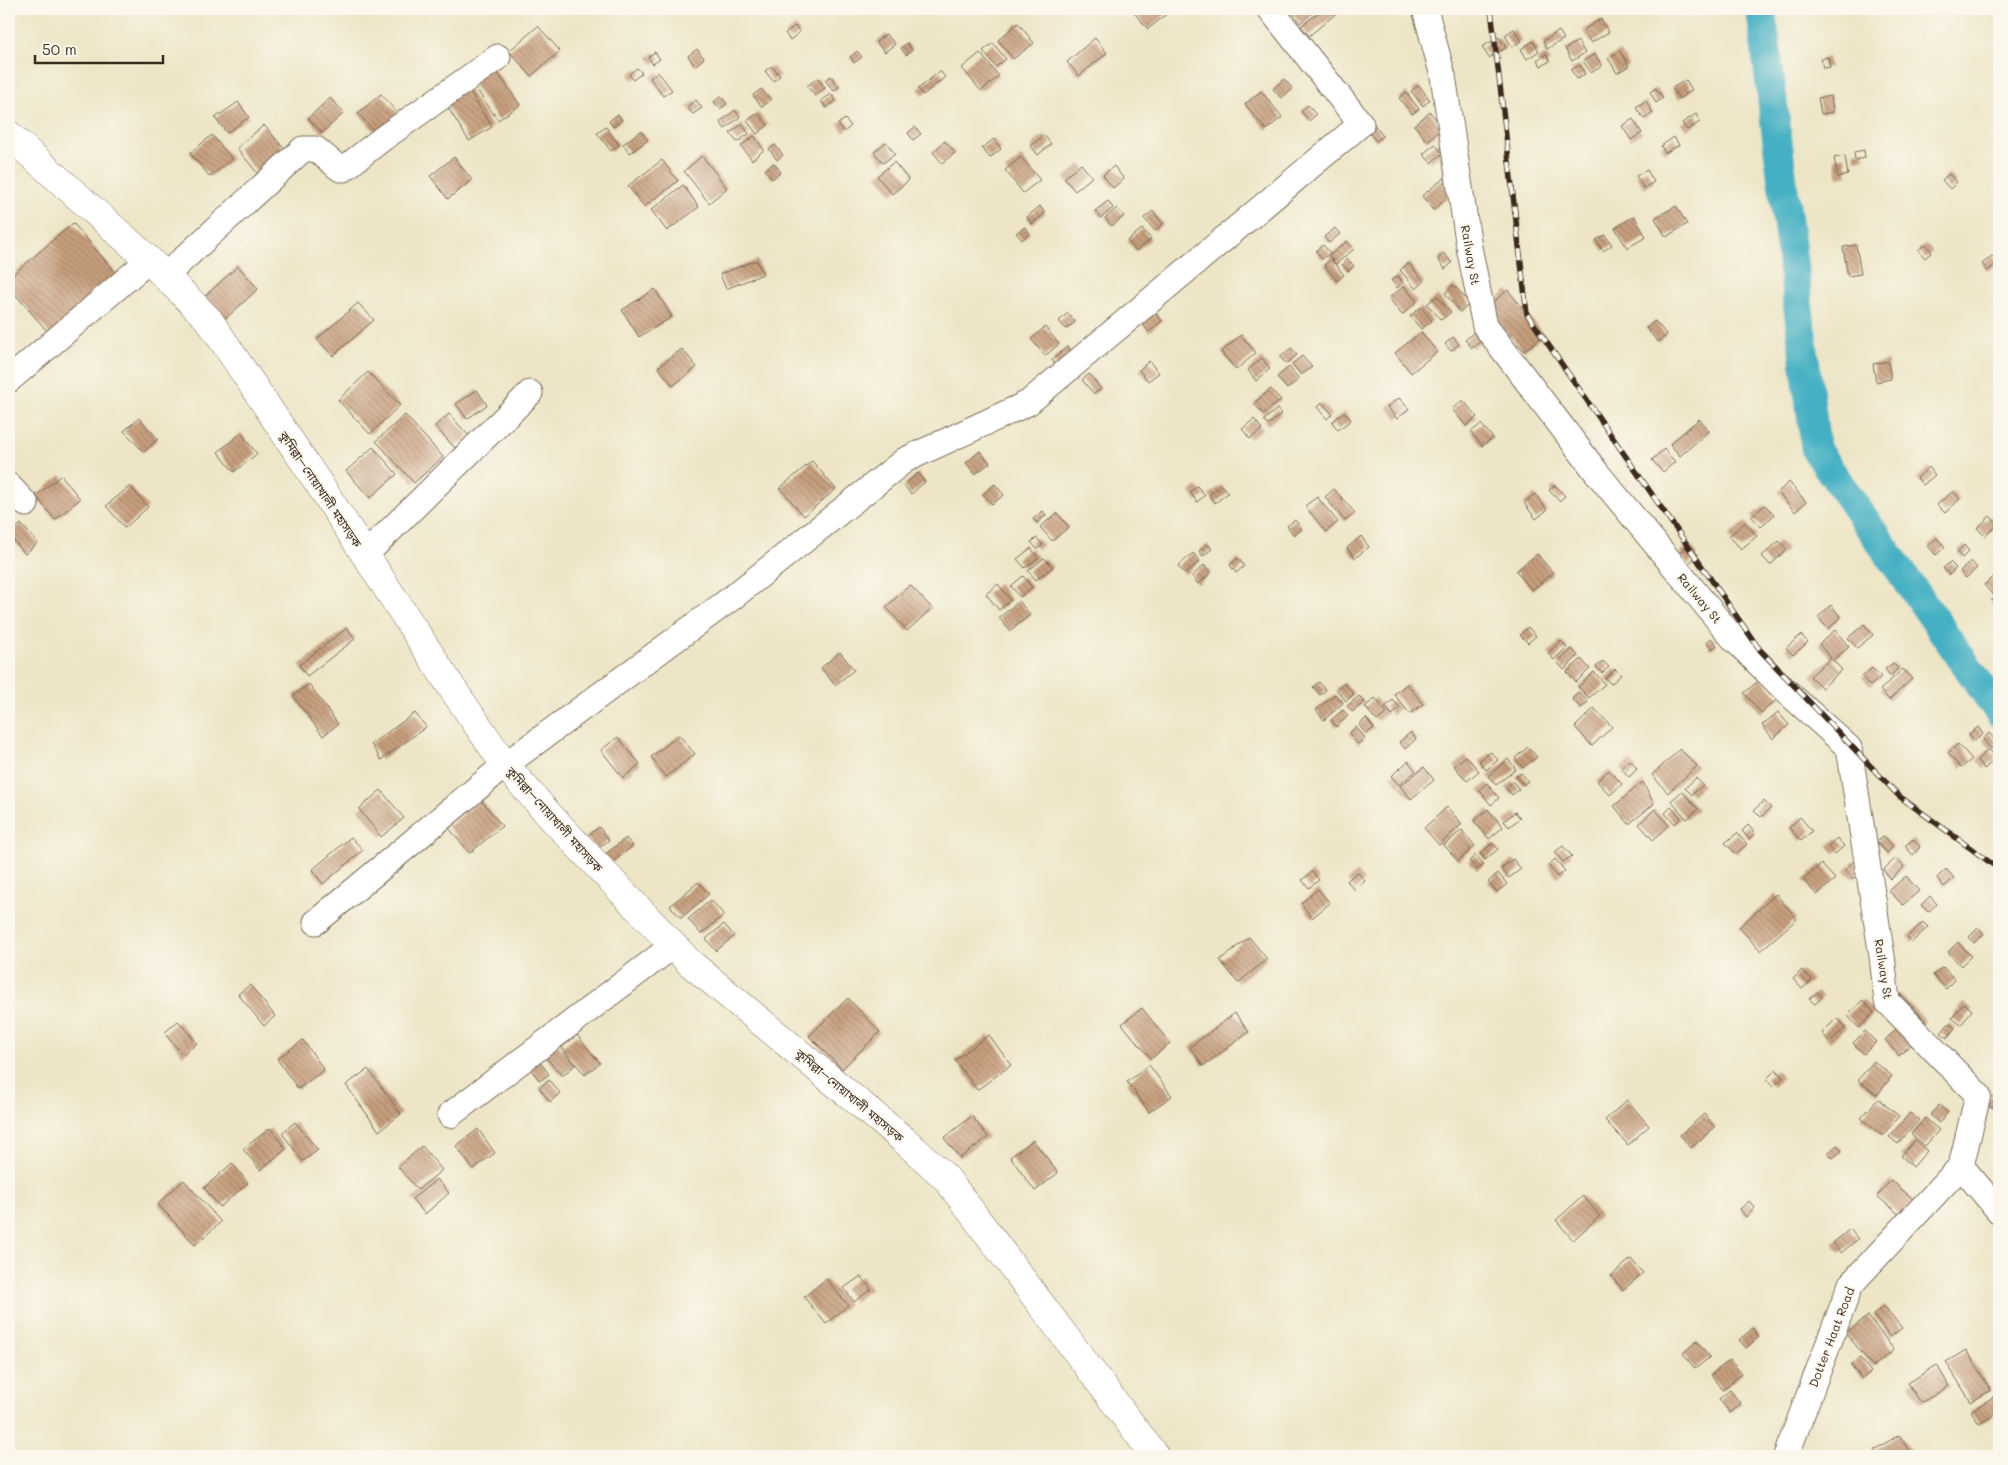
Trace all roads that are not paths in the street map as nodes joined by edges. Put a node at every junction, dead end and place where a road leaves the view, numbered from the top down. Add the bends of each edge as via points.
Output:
1 (1270, 9) edge
2 (1425, 9) edge
3 (498, 57) dead end
4 (9, 135) edge
5 (157, 268) junction
6 (9, 380) edge
7 (530, 393) dead end
8 (9, 486) edge
9 (26, 504) dead end
10 (365, 555) junction
11 (505, 765) junction
12 (316, 922) dead end
13 (674, 945) junction
14 (450, 1115) dead end
15 (1962, 1166) junction
16 (1999, 1211) edge
17 (1155, 1456) edge
18 (1786, 1456) edge

1 - 11 street via 1361,124 1028,403 906,460 733,597
2 - 15 street, Railway St via 1442,76 1485,326 1596,473 1733,638 1849,748 1887,1001 1978,1095
3 - 5 street via 382,138 344,169 316,148 303,149
4 - 5 highway, কুমিল্লা–নোয়াখালী মহাসড়ক
5 - 6 street
5 - 10 highway, কুমিল্লা–নোয়াখালী মহাসড়ক via 209,320
7 - 10 street
8 - 9 street
10 - 11 highway, কুমিল্লা–নোয়াখালী মহাসড়ক
11 - 12 street
11 - 13 highway, কুমিল্লা–নোয়াখালী মহাসড়ক
13 - 14 street
13 - 17 highway, কুমিল্লা–নোয়াখালী মহাসড়ক via 690,962 946,1178
15 - 16 street
15 - 18 street, Dotter Haat Road via 1851,1284

